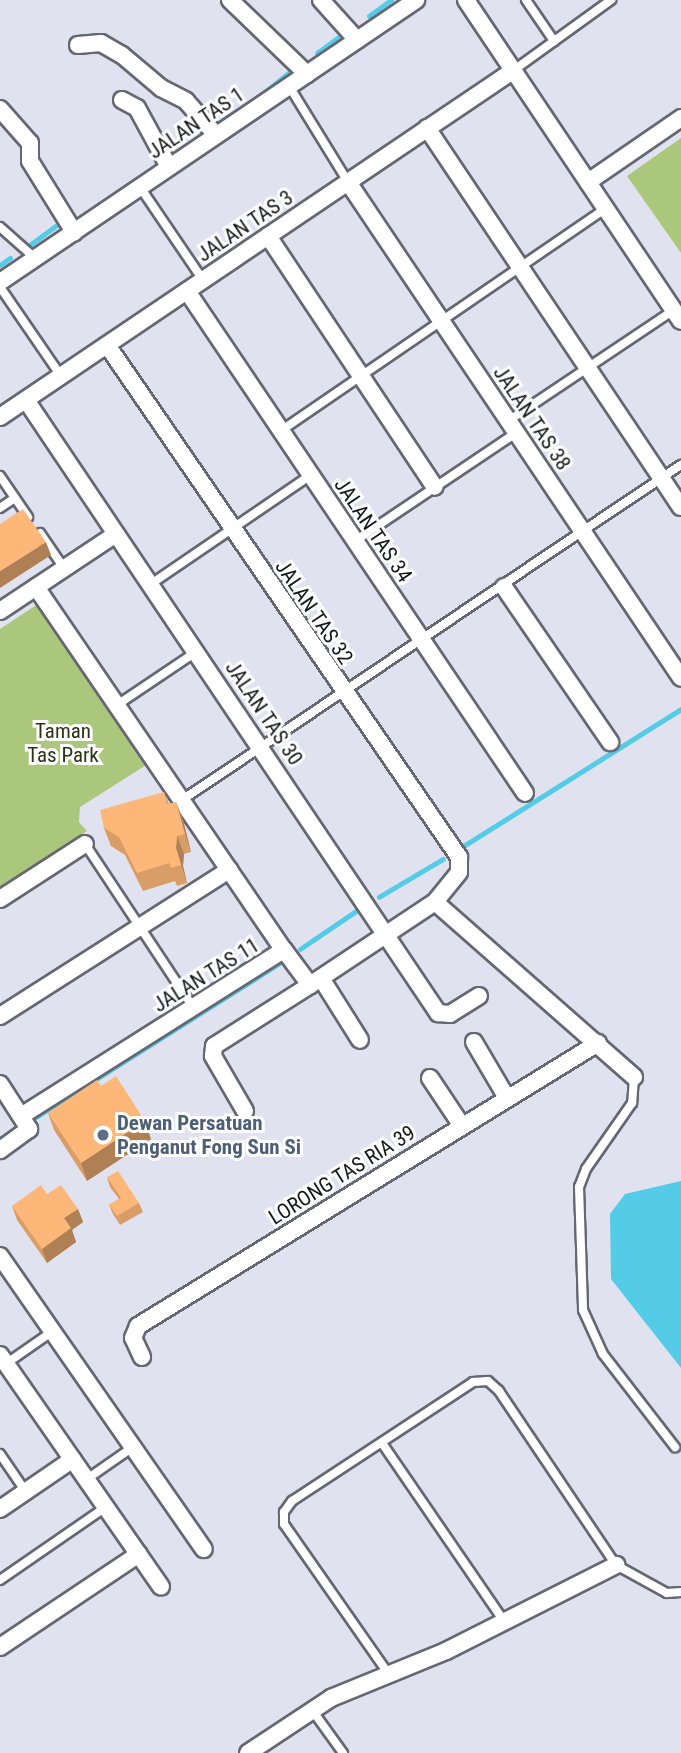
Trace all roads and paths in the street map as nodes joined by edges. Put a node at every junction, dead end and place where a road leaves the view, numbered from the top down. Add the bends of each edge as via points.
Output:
1 (230, 0) edge
2 (321, 0) edge
3 (416, 0) edge
4 (467, 0) edge
5 (526, 0) edge
6 (607, 1) edge
7 (357, 40) junction
8 (554, 41) junction
9 (78, 45) dead end
10 (514, 70) junction
11 (307, 74) junction
12 (289, 86) junction
13 (122, 100) dead end
14 (0, 109) edge
15 (681, 118) edge
16 (427, 128) junction
17 (216, 135) junction
18 (169, 167) junction
19 (348, 182) junction
20 (589, 182) junction
21 (140, 187) junction
22 (606, 208) junction
23 (0, 227) edge
24 (74, 232) junction
25 (268, 236) junction
26 (35, 258) junction
27 (519, 267) junction
28 (203, 280) junction
29 (0, 282) edge
30 (0, 287) edge
31 (187, 291) junction
32 (677, 315) edge
33 (440, 319) junction
34 (107, 345) junction
35 (587, 368) junction
36 (359, 373) junction
37 (61, 376) junction
38 (26, 400) junction
39 (0, 417) edge
40 (512, 427) junction
41 (282, 430) junction
42 (681, 465) edge
43 (311, 475) junction
44 (0, 476) edge
45 (662, 478) junction
46 (435, 487) junction
47 (15, 498) junction
48 (681, 508) edge
49 (0, 509) edge
50 (233, 530) junction
51 (583, 533) junction
52 (116, 534) junction
53 (355, 541) junction
54 (64, 568) junction
55 (151, 584) junction
56 (36, 586) junction
57 (504, 587) junction
58 (0, 611) edge
59 (423, 642) junction
60 (197, 651) junction
61 (681, 678) edge
62 (343, 693) junction
63 (117, 705) junction
64 (610, 742) dead end
65 (262, 747) junction
66 (525, 793) dead end
67 (182, 800) junction
68 (85, 844) joint
69 (229, 870) junction
70 (0, 898) edge
71 (435, 902) junction
72 (140, 927) junction
73 (387, 934) junction
74 (284, 950) junction
75 (315, 982) junction
76 (479, 996) dead end
77 (193, 1007) junction
78 (0, 1016) edge
79 (360, 1040) dead end
80 (474, 1042) dead end
81 (598, 1043) junction
82 (634, 1076) joint
83 (430, 1078) dead end
84 (0, 1084) edge
85 (507, 1098) junction
86 (244, 1111) dead end
87 (21, 1116) junction
88 (462, 1126) junction
89 (0, 1150) edge
90 (0, 1256) edge
91 (52, 1331) junction
92 (142, 1357) dead end
93 (3, 1359) edge
94 (382, 1443) junction
95 (134, 1447) junction
96 (675, 1447) dead end
97 (0, 1454) edge
98 (73, 1459) junction
99 (87, 1479) junction
100 (26, 1492) junction
101 (106, 1507) junction
102 (0, 1509) edge
103 (204, 1549) dead end
104 (139, 1554) junction
105 (616, 1565) junction
106 (0, 1580) edge
107 (161, 1587) dead end
108 (681, 1592) edge
109 (503, 1620) junction
110 (2, 1642) edge
111 (390, 1676) junction
112 (312, 1710) junction
113 (248, 1753) edge
114 (343, 1753) edge

1 - 11 street
2 - 7 street
3 - 7 street, JALAN TAS 1
4 - 10 street
5 - 8 lane
6 - 8 lane
7 - 11 street, JALAN TAS 1
8 - 10 lane
9 - 17 street via 100,43 115,50 186,101
10 - 16 street, JALAN TAS 3
10 - 20 street
11 - 12 street, JALAN TAS 1
12 - 17 street, JALAN TAS 1
12 - 19 lane
13 - 18 street via 136,108
14 - 24 street via 30,143 30,161
15 - 20 street
16 - 19 street, JALAN TAS 3
16 - 27 street
17 - 18 street, JALAN TAS 1
18 - 21 street, JALAN TAS 1
19 - 25 street, JALAN TAS 3
19 - 33 street, JALAN TAS 38
20 - 22 street
21 - 24 street, JALAN TAS 1
21 - 28 lane
22 - 27 lane
22 - 32 street
23 - 26 lane
24 - 26 street, JALAN TAS 1
25 - 28 street, JALAN TAS 3
25 - 36 street
26 - 29 street, JALAN TAS 1
27 - 33 lane
27 - 35 street
28 - 31 street, JALAN TAS 3
30 - 37 lane
31 - 34 street, JALAN TAS 3
31 - 41 street, JALAN TAS 34
32 - 35 lane
33 - 36 lane
33 - 40 street, JALAN TAS 38
34 - 37 street, JALAN TAS 3
34 - 50 street, JALAN TAS 32
35 - 40 lane
35 - 45 street
36 - 41 lane
36 - 46 street
37 - 38 street, JALAN TAS 3
38 - 39 street, JALAN TAS 3
38 - 52 street, JALAN TAS 30
40 - 46 lane
40 - 51 street, JALAN TAS 38
41 - 43 street, JALAN TAS 34
42 - 45 lane
43 - 50 lane
43 - 53 street, JALAN TAS 34
44 - 47 lane
45 - 48 street
45 - 51 lane
46 - 53 lane
47 - 49 lane
47 - 54 lane
50 - 55 lane
50 - 62 street, JALAN TAS 32
51 - 57 lane
51 - 61 street, JALAN TAS 38
52 - 54 street
52 - 55 street, JALAN TAS 30
53 - 59 street, JALAN TAS 34
54 - 56 street
55 - 60 street, JALAN TAS 30
56 - 58 street
56 - 63 street
57 - 59 lane
57 - 64 street
59 - 62 lane
59 - 66 street, JALAN TAS 34
60 - 63 lane
60 - 65 street, JALAN TAS 30
62 - 65 lane
62 - 71 street, JALAN TAS 32 via 459,857 459,872
63 - 67 street
65 - 67 lane
65 - 73 street, JALAN TAS 30
67 - 69 street
68 - 70 street
68 - 72 lane
69 - 72 street
69 - 74 street
71 - 73 street
71 - 81 street
72 - 77 lane
72 - 78 street
73 - 75 street
73 - 76 street, JALAN TAS 30 via 444,1016
74 - 75 street, JALAN TAS 11
74 - 77 street, JALAN TAS 11
75 - 79 street, JALAN TAS 11
75 - 86 street via 214,1046 213,1056
77 - 87 street, JALAN TAS 11
80 - 85 street
81 - 82 street
81 - 85 street, LORONG TAS RIA 39
82 - 96 lane via 632,1103 586,1169 579,1187 583,1310 603,1354
83 - 88 street
84 - 87 street
85 - 88 street, LORONG TAS RIA 39
87 - 89 street via 29,1129
88 - 92 street, LORONG TAS RIA 39 via 138,1326 133,1338
90 - 91 street
91 - 93 lane
91 - 95 street
93 - 98 street
94 - 105 lane via 473,1382 488,1381
94 - 109 lane
94 - 111 lane via 292,1501 284,1512 284,1524
95 - 99 lane
95 - 103 street
97 - 100 lane
98 - 99 street
98 - 100 street
99 - 101 street
100 - 102 street
101 - 104 street
101 - 106 lane
104 - 107 street
104 - 110 street
105 - 108 lane via 667,1593
105 - 109 street
109 - 111 street
111 - 112 street
112 - 113 street
112 - 114 lane

